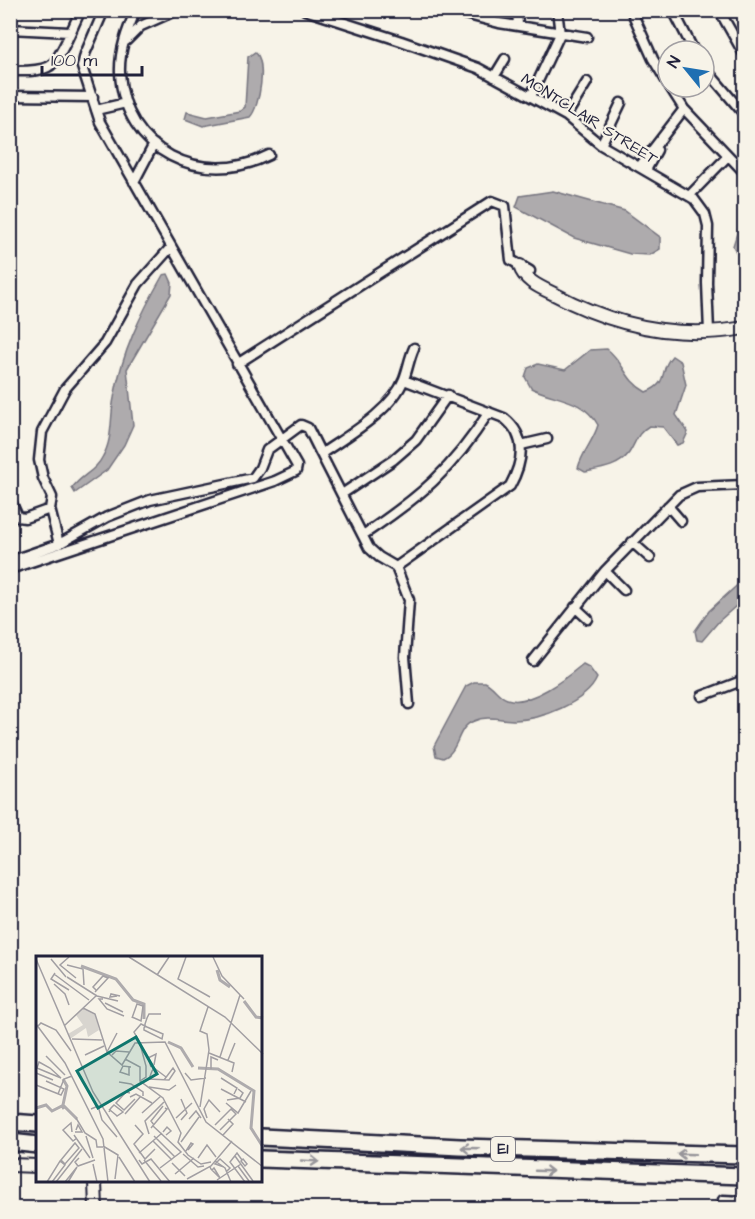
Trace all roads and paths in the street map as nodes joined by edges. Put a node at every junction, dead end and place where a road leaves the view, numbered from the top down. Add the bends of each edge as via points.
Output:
1 (81, 10) edge
2 (104, 10) edge
3 (136, 10) edge
4 (177, 10) edge
5 (305, 10) edge
6 (449, 10) edge
7 (517, 10) edge
8 (557, 10) edge
9 (631, 10) edge
10 (674, 10) edge
11 (719, 10) edge
12 (476, 14) edge
13 (518, 25) junction
14 (10, 29) edge
15 (69, 32) junction
16 (560, 34) junction
17 (586, 37) dead end
18 (688, 39) edge
19 (122, 46) junction
20 (744, 54) edge
21 (505, 59) dead end
22 (656, 64) edge
23 (10, 70) edge
24 (108, 71) dead end
25 (120, 71) junction
26 (494, 77) junction
27 (716, 81) edge
28 (587, 82) dead end
29 (10, 96) edge
30 (531, 96) junction
31 (93, 98) junction
32 (679, 99) edge
33 (126, 103) junction
34 (621, 103) dead end
35 (96, 110) junction
36 (686, 110) junction
37 (744, 114) edge
38 (566, 116) junction
39 (154, 144) junction
40 (601, 145) junction
41 (269, 154) dead end
42 (728, 156) junction
43 (643, 168) junction
44 (744, 172) edge
45 (134, 182) junction
46 (689, 196) junction
47 (171, 247) junction
48 (525, 269) joint
49 (744, 321) edge
50 (709, 328) junction
51 (744, 328) edge
52 (414, 348) dead end
53 (237, 364) junction
54 (404, 380) junction
55 (448, 395) junction
56 (489, 412) junction
57 (281, 439) junction
58 (547, 439) dead end
59 (521, 445) junction
60 (321, 454) junction
61 (744, 485) edge
62 (342, 494) junction
63 (10, 500) edge
64 (668, 506) junction
65 (50, 509) junction
66 (681, 521) dead end
67 (363, 535) junction
68 (632, 542) junction
69 (59, 544) junction
70 (650, 558) dead end
71 (10, 561) edge
72 (396, 567) junction
73 (10, 569) edge
74 (605, 571) junction
75 (624, 590) dead end
76 (575, 607) junction
77 (588, 619) dead end
78 (533, 661) dead end
79 (744, 680) edge
80 (702, 696) dead end
81 (409, 704) dead end
82 (10, 1122) edge
83 (36, 1124) edge
84 (262, 1137) edge
85 (10, 1142) edge
86 (36, 1144) edge
87 (744, 1155) edge
88 (262, 1159) edge
89 (10, 1165) edge
90 (36, 1166) edge
91 (744, 1176) edge
92 (95, 1183) edge
93 (744, 1201) edge
94 (96, 1209) edge
95 (723, 1209) edge

1 - 15 street
2 - 31 street via 82,68
3 - 19 street
4 - 19 street via 141,26
5 - 26 street, MONTCLAIR STREET
6 - 12 street
7 - 13 street
8 - 16 street
9 - 22 street
10 - 18 street
11 - 20 street
12 - 13 street
13 - 16 street
14 - 15 street
15 - 23 street via 58,57 48,67
16 - 17 street
16 - 30 street
19 - 25 street
21 - 26 street
24 - 25 street
25 - 33 street
26 - 30 street, MONTCLAIR STREET
27 - 37 street
28 - 38 street
29 - 31 street
30 - 38 street, MONTCLAIR STREET
31 - 35 street
32 - 36 street
33 - 35 street
33 - 39 street via 137,126
34 - 40 street
35 - 45 street
36 - 42 street
36 - 43 street
38 - 40 street, MONTCLAIR STREET
39 - 41 street via 177,159 203,167 237,166
39 - 45 street
40 - 43 street, MONTCLAIR STREET
42 - 44 street
42 - 46 street
43 - 46 street, MONTCLAIR STREET
45 - 47 street
46 - 50 street, MONTCLAIR STREET via 705,214 708,226
47 - 53 street
47 - 65 street via 138,284 105,343 65,389 46,421 39,450 43,478 52,497
48 - 50 street via 524,276 532,282 590,313 614,321 666,331
48 - 53 street via 511,259 505,206 492,201
49 - 50 street
50 - 51 street
52 - 54 street
53 - 57 street
54 - 55 street
54 - 60 street via 374,417
55 - 56 street
55 - 62 street via 416,440
56 - 59 street via 515,428
56 - 67 street via 435,483
57 - 60 street via 304,424
57 - 69 street via 267,450 253,478 150,500 107,517
57 - 73 street via 297,465 291,475
58 - 59 street
59 - 72 street via 521,463 510,486
60 - 62 street
61 - 64 street via 697,487 679,495
62 - 67 street
63 - 65 street via 18,517
64 - 66 street
64 - 68 street
65 - 69 street
67 - 72 street via 369,548
68 - 70 street
68 - 74 street
69 - 71 street
72 - 81 street via 409,600 405,657
74 - 75 street
74 - 76 street
76 - 77 street
76 - 78 street
79 - 80 street
82 - 83 highway
87 -> 84 highway, E1
85 - 86 highway
88 -> 91 highway, E1
89 - 90 street
92 - 94 street
93 - 95 street via 723,1200

